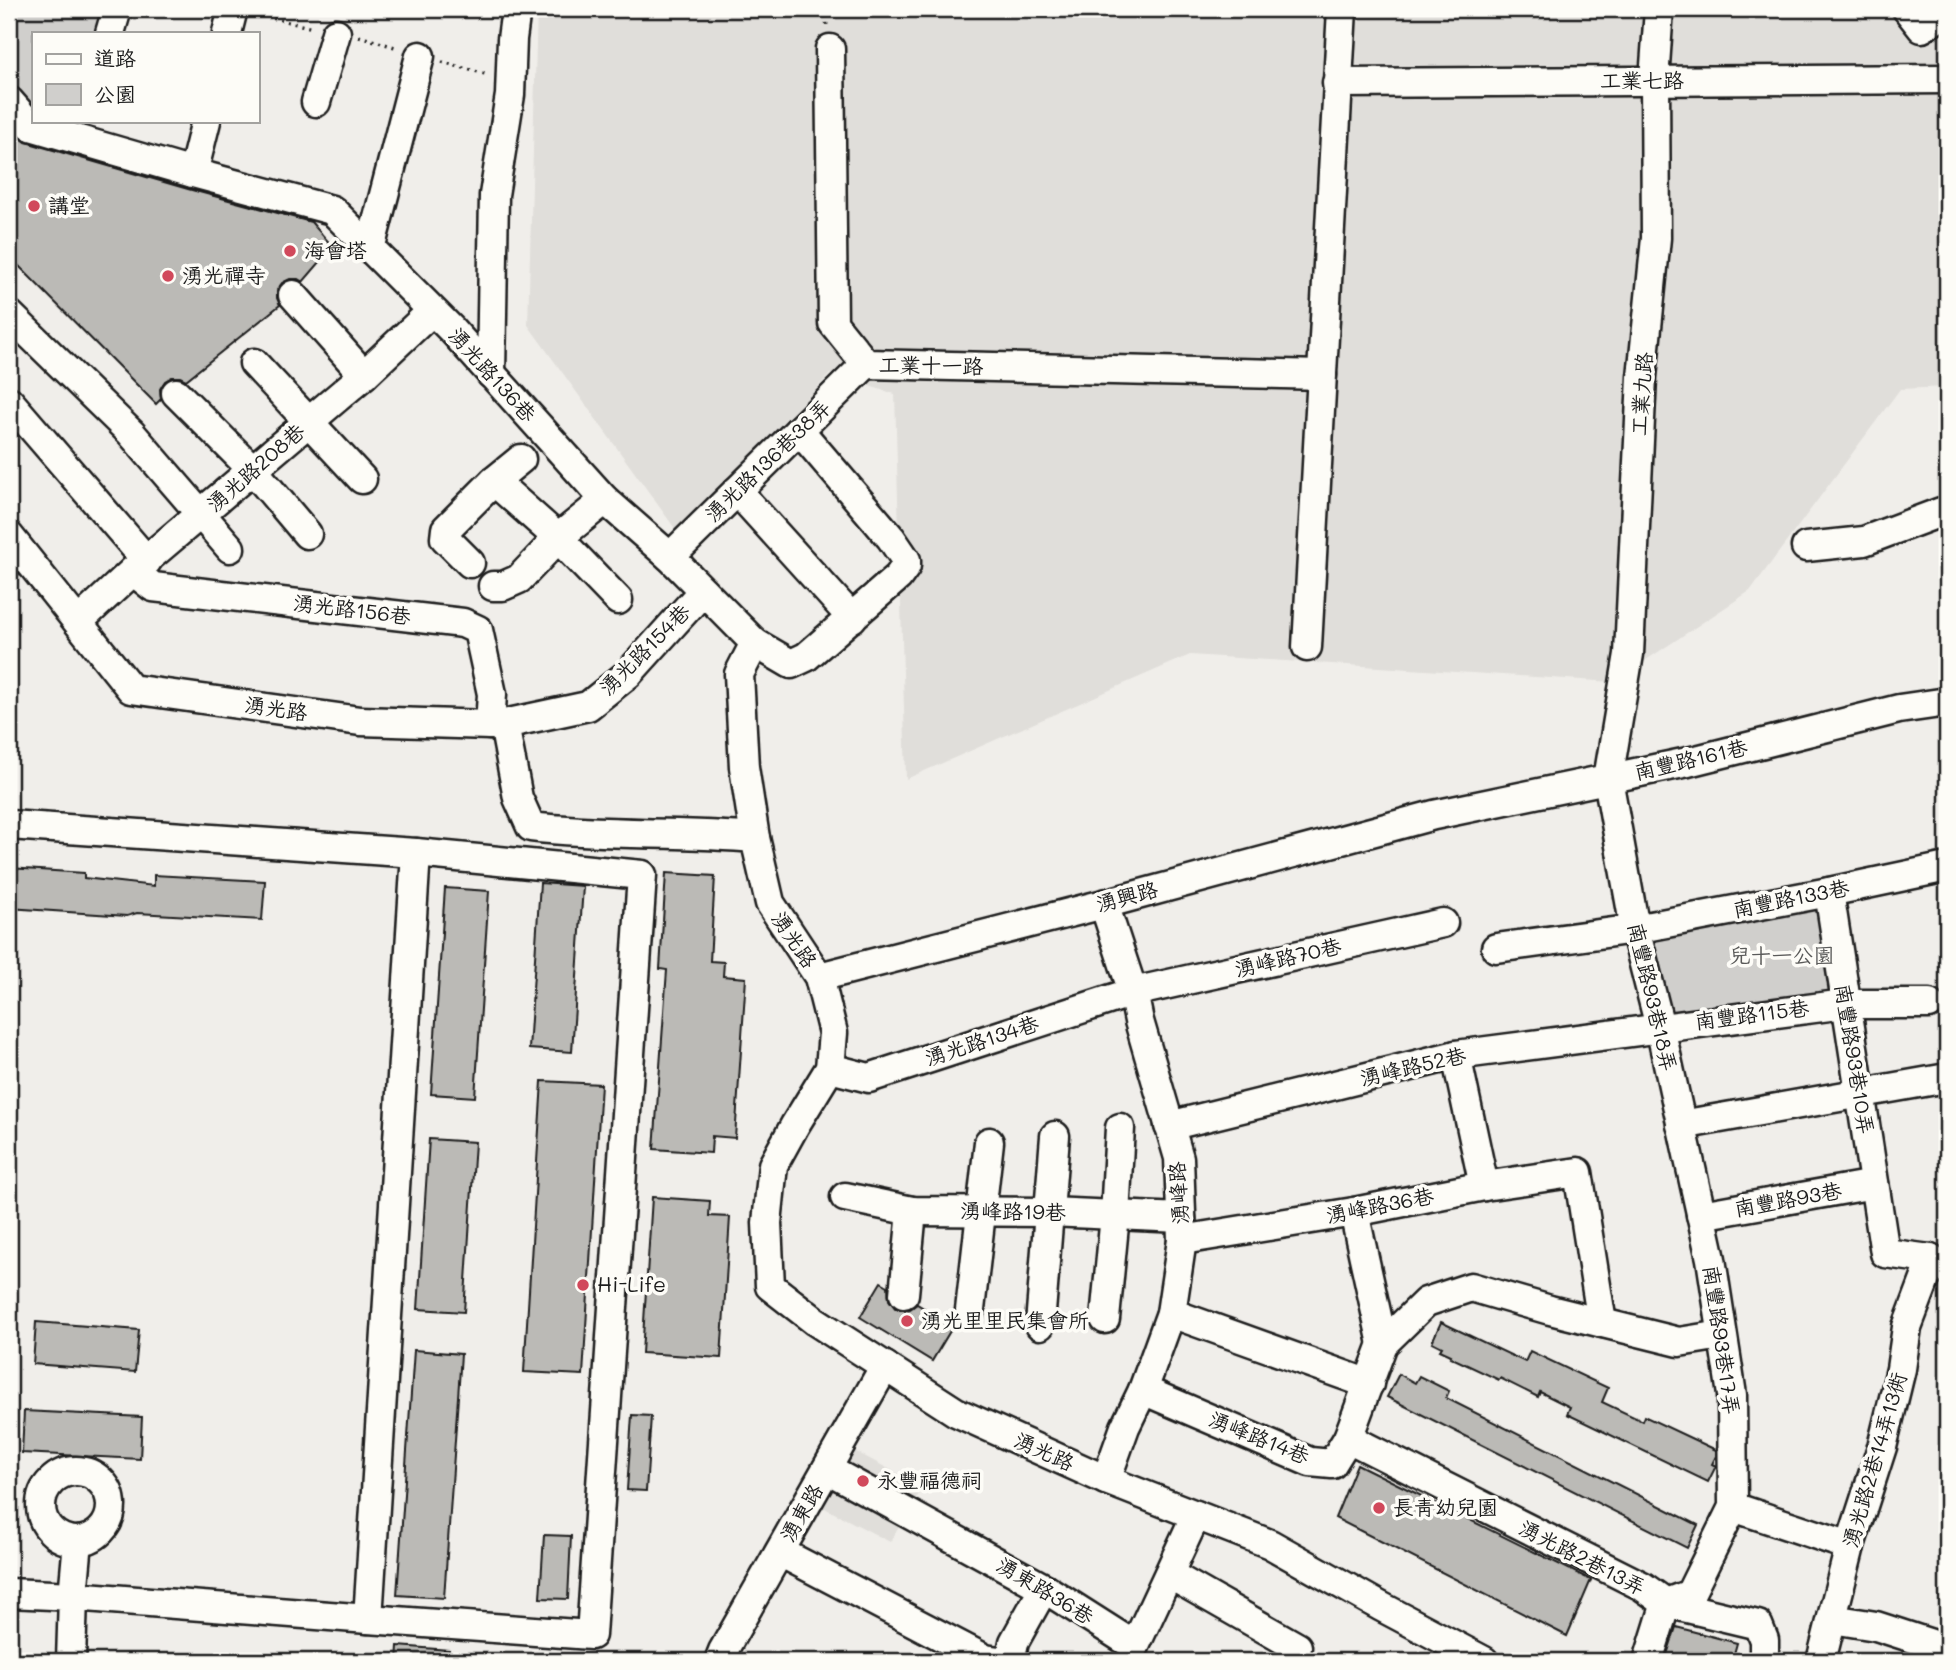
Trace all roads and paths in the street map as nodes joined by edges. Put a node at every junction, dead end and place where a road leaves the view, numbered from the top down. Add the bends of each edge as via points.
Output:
1 (117, 9) edge
2 (233, 9) edge
3 (251, 9) edge
4 (516, 9) edge
5 (1342, 9) edge
6 (1658, 9) edge
7 (1907, 9) edge
8 (1947, 11) edge
9 (110, 32) edge
10 (227, 32) edge
11 (336, 33) junction
12 (830, 49) dead end
13 (420, 56) junction
14 (1947, 79) edge
15 (1655, 80) junction
16 (1337, 83) junction
17 (510, 95) junction
18 (9, 101) edge
19 (316, 102) dead end
20 (206, 122) edge
21 (85, 131) edge
22 (193, 173) junction
23 (370, 249) junction
24 (293, 295) dead end
25 (432, 311) junction
26 (9, 314) edge
27 (254, 363) dead end
28 (866, 365) junction
29 (491, 374) junction
30 (364, 375) junction
31 (1322, 375) junction
32 (177, 393) dead end
33 (9, 401) edge
34 (309, 422) junction
35 (799, 430) junction
36 (521, 458) dead end
37 (253, 470) junction
38 (362, 479) dead end
39 (494, 481) junction
40 (737, 491) junction
41 (605, 500) junction
42 (1947, 513) edge
43 (202, 514) junction
44 (307, 534) dead end
45 (9, 536) edge
46 (558, 538) junction
47 (1806, 547) dead end
48 (230, 548) dead end
49 (670, 557) junction
50 (470, 563) dead end
51 (140, 566) junction
52 (493, 586) dead end
53 (703, 591) junction
54 (618, 600) dead end
55 (852, 618) junction
56 (78, 622) junction
57 (755, 643) junction
58 (1307, 648) dead end
59 (1947, 702) edge
60 (496, 724) junction
61 (1608, 779) junction
62 (1434, 815) joint
63 (9, 825) edge
64 (755, 838) junction
65 (415, 853) junction
66 (1947, 867) edge
67 (1829, 892) junction
68 (1104, 904) junction
69 (1443, 923) dead end
70 (1635, 929) junction
71 (1496, 948) dead end
72 (819, 977) junction
73 (1133, 992) junction
74 (1845, 1004) junction
75 (1929, 1004) dead end
76 (1660, 1027) junction
77 (1456, 1055) junction
78 (831, 1068) junction
79 (1947, 1078) edge
80 (1860, 1093) junction
81 (1681, 1125) junction
82 (1169, 1126) junction
83 (1120, 1128) dead end
84 (1055, 1136) dead end
85 (989, 1142) dead end
86 (1874, 1184) junction
87 (1484, 1186) junction
88 (845, 1197) dead end
89 (912, 1211) junction
90 (982, 1212) junction
91 (1050, 1212) junction
92 (1354, 1212) junction
93 (1115, 1214) junction
94 (1701, 1215) junction
95 (1182, 1229) junction
96 (1938, 1264) edge
97 (904, 1294) dead end
98 (970, 1310) dead end
99 (1171, 1313) junction
100 (1105, 1319) dead end
101 (1602, 1323) junction
102 (1040, 1325) dead end
103 (1723, 1335) junction
104 (1383, 1343) junction
105 (886, 1366) junction
106 (1369, 1384) junction
107 (1143, 1390) junction
108 (1348, 1438) junction
109 (827, 1469) junction
110 (1106, 1480) junction
111 (1733, 1507) junction
112 (1196, 1515) junction
113 (78, 1542) dead end
114 (1850, 1546) junction
115 (780, 1552) junction
116 (1169, 1574) junction
117 (1044, 1588) junction
118 (9, 1593) edge
119 (73, 1597) junction
120 (1666, 1604) junction
121 (368, 1619) junction
122 (1832, 1619) junction
123 (1297, 1647) dead end
124 (1947, 1649) edge
125 (71, 1661) edge
126 (719, 1661) edge
127 (999, 1661) edge
128 (1010, 1661) edge
129 (1484, 1661) edge
130 (1648, 1661) edge
131 (1764, 1661) edge
132 (1821, 1661) edge

1 - 9 street
2 - 10 street
3 - 11 path
4 - 17 street
5 - 16 street
6 - 15 street, 工業九路
7 - 8 street via 1922,28
11 - 13 path via 364,37
11 - 19 street
12 - 28 street, 工業十一路 via 833,323
13 - 17 path via 496,77
13 - 23 street
14 - 15 street, 工業七路
15 - 16 street, 工業七路
15 - 61 street, 工業九路 via 1656,238 1642,377 1629,654
16 - 31 street
17 - 29 street via 494,195
18 - 21 street, 湧光路136巷 via 32,125
20 - 22 street
21 - 22 street, 湧光路136巷
22 - 23 street, 湧光路136巷 via 332,210
23 - 25 street, 湧光路136巷
24 - 30 street
25 - 29 street, 湧光路136巷
25 - 30 street, 湧光路208巷
26 - 43 street via 131,433
27 - 34 street
28 - 31 street, 工業十一路
28 - 35 street, 湧光路136巷38弄
29 - 41 street, 湧光路136巷
30 - 34 street, 湧光路208巷
31 - 58 street
32 - 37 street
33 - 51 street via 78,479
34 - 37 street, 湧光路208巷
34 - 38 street
35 - 40 street, 湧光路136巷38弄
35 - 55 street via 906,560 898,577
36 - 39 street
37 - 43 street, 湧光路208巷
37 - 44 street
39 - 46 street
39 - 50 street via 446,528 445,538
40 - 49 street, 湧光路136巷38弄
40 - 55 street
41 - 46 street
41 - 49 street, 湧光路136巷
42 - 47 street via 1864,541
43 - 48 street
43 - 51 street, 湧光路208巷
45 - 56 street, 湧光路
46 - 52 street via 519,579
46 - 54 street
49 - 53 street, 湧光路136巷
51 - 56 street, 湧光路208巷
51 - 60 street, 湧光路156巷 via 153,587 463,623 478,630
53 - 57 street, 湧光路136巷
53 - 60 street, 湧光路154巷 via 628,674 588,706
55 - 57 street, 湧光路136巷 via 796,663
56 - 60 street, 湧光路 via 131,689 359,721
57 - 64 street via 739,674 744,766
59 - 61 street, 南豐路161巷 via 1899,709
60 - 64 street via 531,827
61 - 62 street, 南豐路161巷
61 - 70 street, 南豐路93巷18弄
62 - 68 street, 湧興路
63 - 65 street
64 - 72 street, 湧光路 via 770,903
65 - 121 street
65 - 121 street via 642,875 591,1635
66 - 67 street, 南豐路133巷
67 - 70 street, 南豐路133巷
67 - 74 street, 南豐路93巷10弄
68 - 72 street, 湧興路
68 - 73 street, 湧峰路
69 - 73 street, 湧峰路70巷
70 - 71 street, 南豐路133巷
70 - 76 street, 南豐路93巷18弄
72 - 78 street, 湧光路 via 833,1033
73 - 78 street, 湧光路134巷 via 869,1078
73 - 82 street, 湧峰路
74 - 75 street, 南豐路115巷
74 - 76 street, 南豐路115巷
74 - 80 street, 南豐路93巷10弄
76 - 77 street, 湧峰路52巷
76 - 81 street, 南豐路93巷18弄
77 - 82 street, 湧峰路52巷
77 - 87 street
78 - 105 street, 湧光路 via 773,1165 767,1223 770,1286
79 - 80 street
80 - 81 street
80 - 86 street, 南豐路93巷10弄
81 - 94 street, 南豐路93巷18弄
82 - 95 street, 湧峰路 via 1179,1158
83 - 93 street
84 - 91 street
85 - 90 street
86 - 94 street, 南豐路93巷
86 - 96 street, 南豐路93巷10弄 via 1885,1253
87 - 92 street, 湧峰路36巷
87 - 101 street, 湧峰路36巷 via 1578,1172
88 - 89 street, 湧峰路19巷
89 - 90 street, 湧峰路19巷
89 - 97 street
90 - 91 street, 湧峰路19巷
90 - 98 street
91 - 93 street, 湧峰路19巷
91 - 102 street
92 - 95 street, 湧峰路36巷
92 - 104 street
93 - 95 street, 湧峰路19巷
93 - 100 street
94 - 103 street, 南豐路93巷17弄
95 - 99 street, 湧峰路
96 - 114 street, 湧光路2巷14弄13衖 via 1928,1269 1907,1327 1882,1447
99 - 106 street
99 - 107 street, 湧峰路
101 - 103 street via 1679,1342
101 - 104 street via 1471,1287 1426,1303
103 - 111 street, 南豐路93巷17弄 via 1732,1395
104 - 106 street, 湧峰路14巷
105 - 109 street, 湧東路
105 - 110 street, 湧光路 via 956,1412
106 - 108 street, 湧峰路14巷
107 - 108 street, 湧峰路14巷 via 1310,1462 1332,1464
107 - 110 street, 湧峰路
108 - 120 street, 湧光路2巷13弄 via 1642,1586
109 - 115 street, 湧東路
109 - 117 street, 湧東路36巷
110 - 112 street, 湧光路
111 - 114 street
111 - 120 street via 1690,1594
112 - 116 street, 湧東路36巷
112 - 129 street, 湧光路 via 1270,1544
113 - 119 street
114 - 122 street, 湧光路2巷14弄13衖
115 - 126 street, 湧東路
115 - 127 street via 985,1659
116 - 117 street, 湧東路36巷 via 1135,1646
116 - 123 street
117 - 128 street via 1014,1642
118 - 119 street
119 - 121 street
119 - 125 street
120 - 130 street
120 - 131 street via 1758,1625 1765,1640
122 - 124 street via 1876,1626
122 - 132 street, 湧光路2巷14弄13衖

